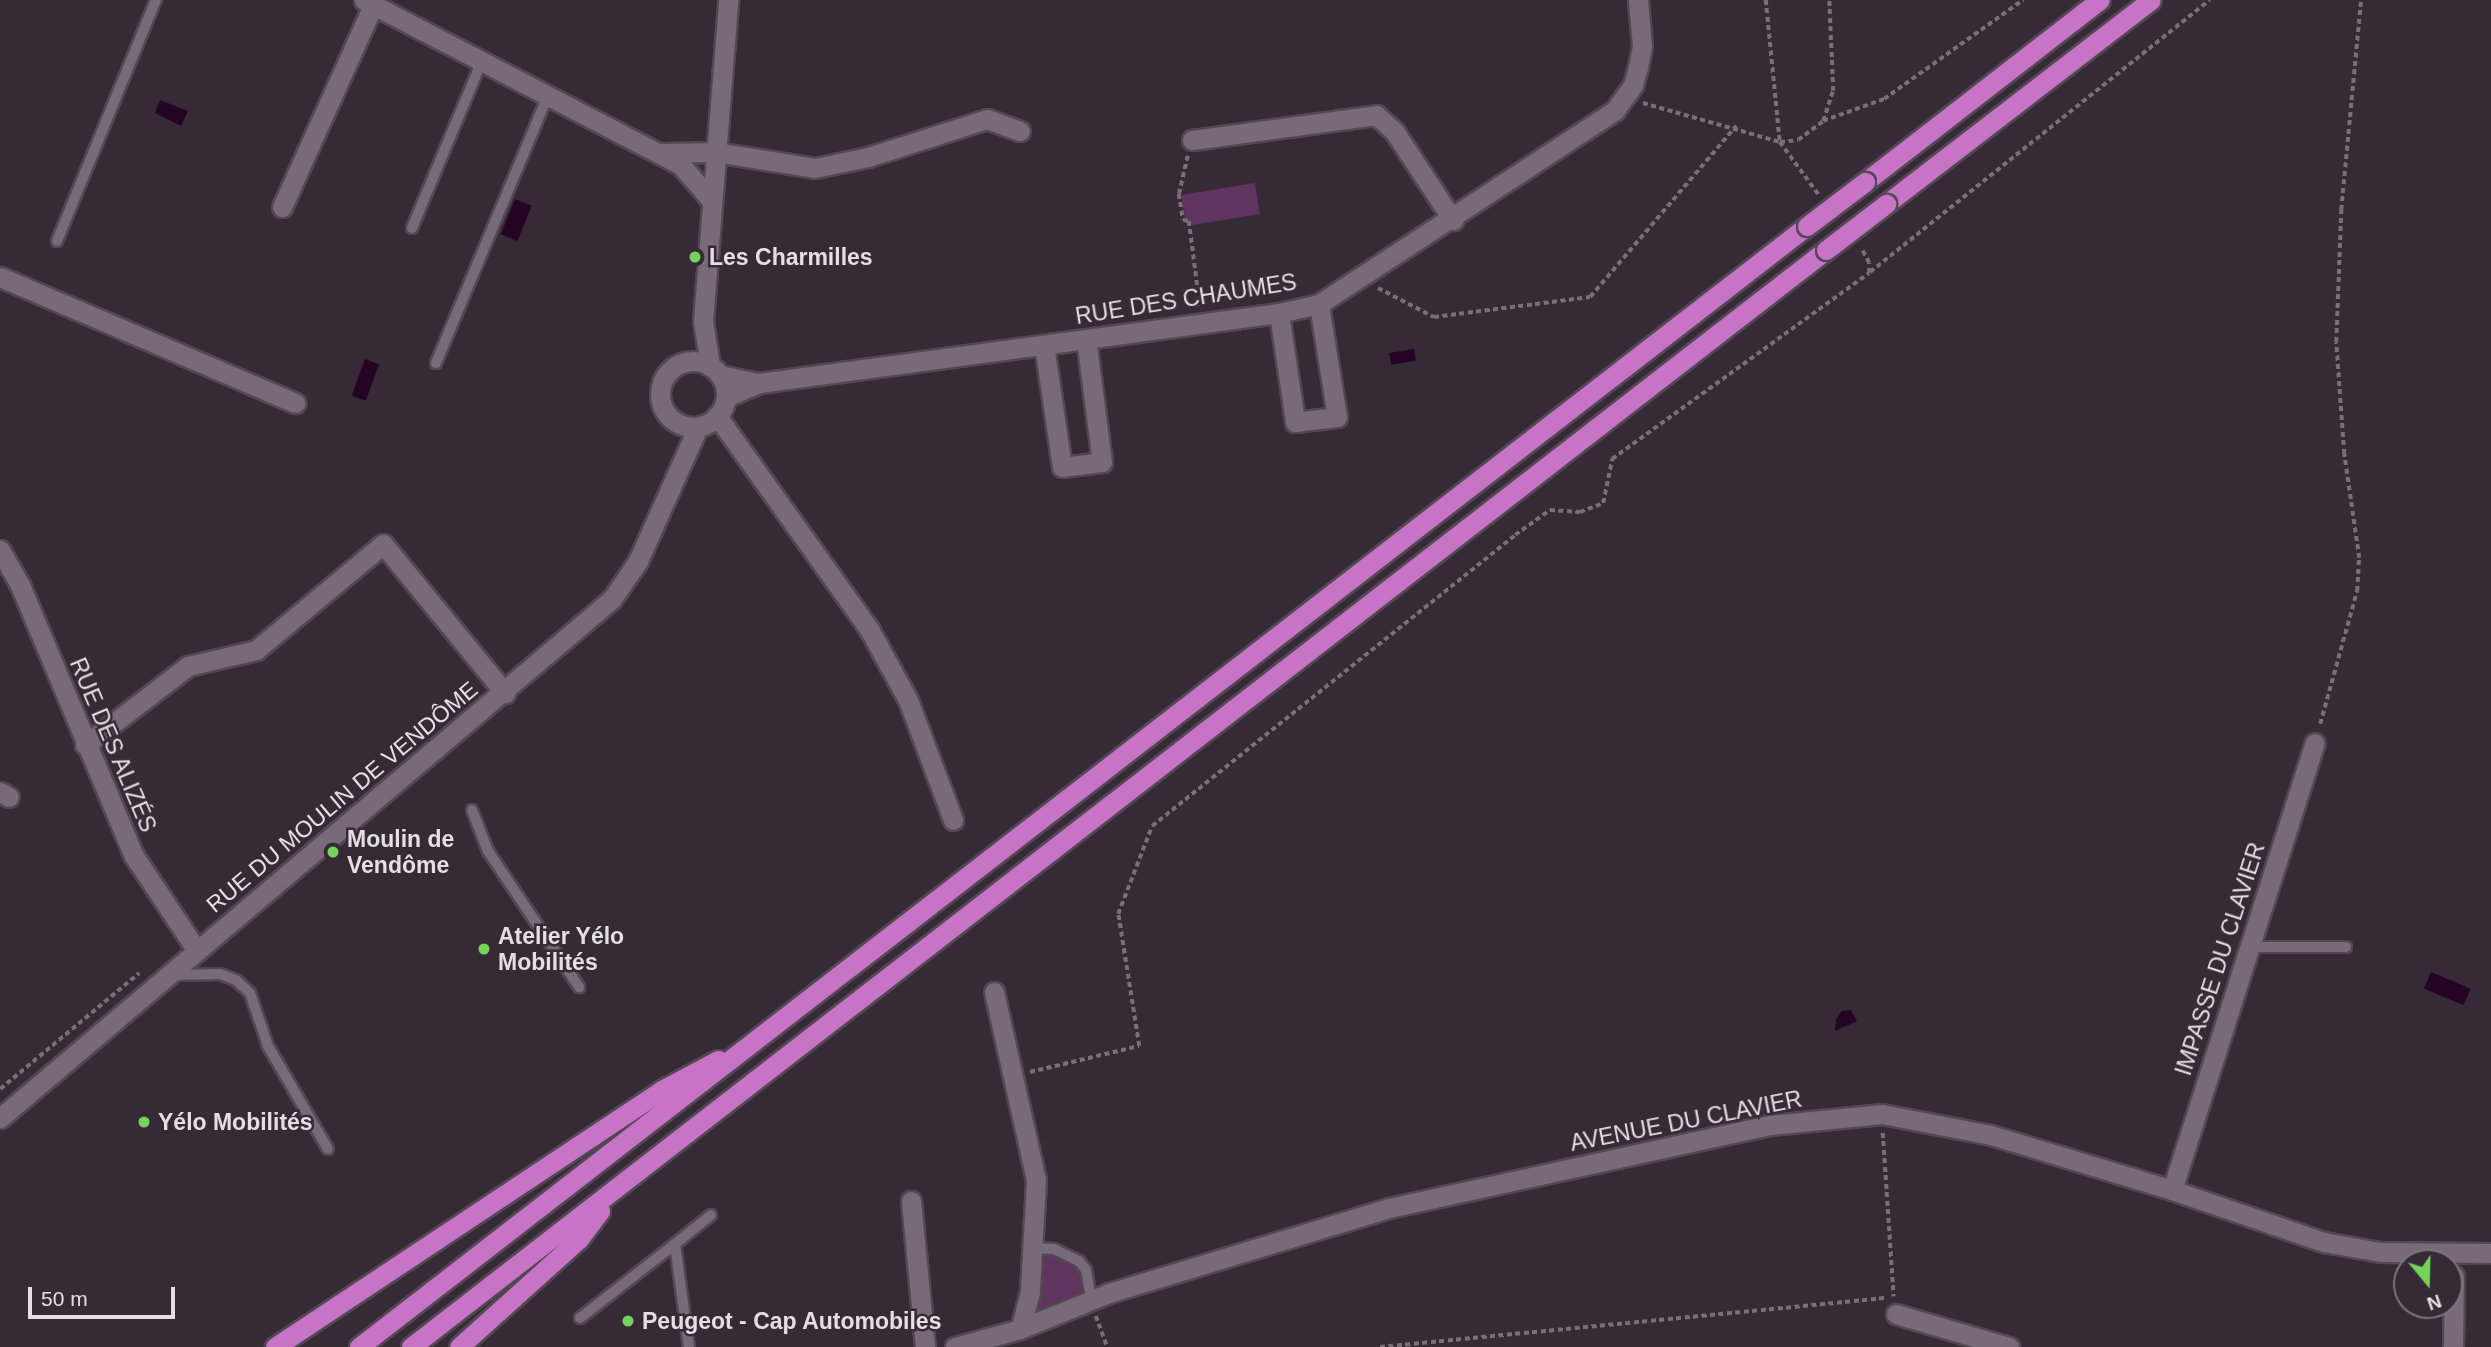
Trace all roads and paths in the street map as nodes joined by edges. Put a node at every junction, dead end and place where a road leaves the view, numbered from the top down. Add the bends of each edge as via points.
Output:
1 (156, 0) edge
2 (729, 0) edge
3 (1638, 0) edge
4 (1766, 0) edge
5 (1829, 0) edge
6 (2023, 0) edge
7 (2100, 0) edge
8 (2151, 0) edge
9 (2210, 0) edge
10 (2361, 0) edge
11 (369, 2) edge
12 (481, 63) junction
13 (547, 96) junction
14 (1623, 99) junction
15 (1823, 121) junction
16 (1736, 126) junction
17 (1020, 131) dead end
18 (1192, 140) joint
19 (1780, 142) junction
20 (715, 152) junction
21 (658, 153) junction
22 (711, 200) junction
23 (1828, 206) dead end
24 (282, 207) dead end
25 (1452, 220) junction
26 (412, 228) dead end
27 (57, 241) dead end
28 (1859, 245) dead end
29 (1869, 273) junction
30 (0, 277) edge
31 (1365, 277) junction
32 (1319, 303) junction
33 (1279, 313) junction
34 (703, 321) junction
35 (1203, 324) junction
36 (1086, 339) junction
37 (1044, 345) junction
38 (682, 362) junction
39 (436, 363) dead end
40 (715, 371) junction
41 (759, 383) junction
42 (726, 397) junction
43 (295, 403) dead end
44 (717, 416) junction
45 (674, 421) junction
46 (698, 427) junction
47 (675, 482) junction
48 (0, 550) edge
49 (505, 693) junction
50 (2315, 743) joint
51 (85, 745) junction
52 (472, 810) dead end
53 (953, 820) dead end
54 (2250, 947) junction
55 (2346, 947) dead end
56 (197, 951) junction
57 (142, 970) dead end
58 (168, 975) junction
59 (579, 987) dead end
60 (994, 992) dead end
61 (769, 1033) junction
62 (1013, 1076) junction
63 (0, 1089) edge
64 (1882, 1114) junction
65 (0, 1118) edge
66 (328, 1149) dead end
67 (618, 1188) junction
68 (2172, 1190) junction
69 (911, 1201) dead end
70 (711, 1215) dead end
71 (674, 1244) junction
72 (1033, 1248) junction
73 (2491, 1252) edge
74 (1091, 1299) junction
75 (1895, 1305) junction
76 (580, 1318) dead end
77 (2453, 1319) edge
78 (1021, 1338) edge
79 (1980, 1342) edge
80 (275, 1347) edge
81 (359, 1347) edge
82 (411, 1347) edge
83 (459, 1347) edge
84 (689, 1347) edge
85 (925, 1347) edge
86 (955, 1347) edge
87 (1107, 1347) edge
88 (1380, 1347) edge
89 (2009, 1347) edge
90 (2453, 1347) edge

1 - 27 lane
2 - 20 street
3 - 14 street, RUE DES CHAUMES via 1642,46 1633,85
4 - 19 path
5 - 15 path via 1833,91
6 - 15 path via 1884,99
7 - 61 highway, bridge
8 - 67 highway, bridge
9 - 29 path
10 - 50 path via 2342,210 2336,342 2344,454 2359,558 2357,591
11 - 12 street
11 - 24 street
12 - 13 street
12 - 26 lane
13 - 21 street
13 - 39 lane
14 - 16 path
14 - 25 street, RUE DES CHAUMES via 1601,121
15 - 19 path via 1798,140
16 - 19 path
16 - 31 path via 1590,297 1434,317 1389,296
17 - 20 street via 987,119 868,157 815,168
18 - 25 street via 1376,116 1394,131
18 - 35 path via 1179,194 1183,220 1189,221
19 - 23 path
20 - 21 street
20 - 22 street
21 - 22 street via 681,164
22 - 34 street
25 - 31 street, RUE DES CHAUMES
28 - 29 path via 1867,255
29 - 62 path via 1612,459 1603,503 1580,512 1550,510 1515,535 1152,826 1118,914 1139,1046
30 - 43 street
31 - 32 street, RUE DES CHAUMES
32 - 33 street, RUE DES CHAUMES
32 - 33 street via 1337,417 1295,422
33 - 35 street, RUE DES CHAUMES
34 - 38 street
34 - 40 street
35 - 36 street, RUE DES CHAUMES
36 - 37 street, RUE DES CHAUMES
36 - 37 street via 1102,463 1062,467
37 - 41 street, RUE DES CHAUMES
38 - 40 street
38 - 45 street via 668,371 659,389 663,409
40 - 41 street, RUE DES CHAUMES
40 - 42 street
41 - 42 street, RUE DES CHAUMES
42 - 44 street
44 - 46 street
44 - 53 street via 869,629 908,700
45 - 46 street
45 - 47 street, RUE DU MOULIN DE VENDÔME
46 - 47 street, RUE DU MOULIN DE VENDÔME
47 - 49 street, RUE DU MOULIN DE VENDÔME via 638,561 612,599
48 - 51 street, RUE DES ALIZÉS via 20,585
49 - 51 street via 383,544 256,650 188,666
49 - 56 street, RUE DU MOULIN DE VENDÔME
50 - 54 street, IMPASSE DU CLAVIER
51 - 56 street, RUE DES ALIZÉS via 134,856
52 - 59 lane via 488,851
54 - 55 lane
54 - 68 street, IMPASSE DU CLAVIER
56 - 58 street, RUE DU MOULIN DE VENDÔME
57 - 63 path
58 - 65 street, RUE DU MOULIN DE VENDÔME
58 - 66 lane via 220,974 251,992 268,1046
60 - 62 street
61 - 80 highway via 660,1091
61 - 81 highway
62 - 72 street via 1035,1180
64 - 68 street, AVENUE DU CLAVIER via 1991,1135
64 - 74 street, AVENUE DU CLAVIER via 1770,1125 1389,1208
64 - 75 path
67 - 82 highway
67 - 83 highway via 579,1239
68 - 73 street, AVENUE DU CLAVIER via 2324,1242 2380,1252
69 - 85 street
70 - 71 lane
71 - 76 lane
71 - 84 lane
72 - 74 lane via 1054,1250 1079,1261 1086,1270
72 - 78 street
74 - 78 street, AVENUE DU CLAVIER
74 - 87 path
75 - 79 street
75 - 88 path
77 - 90 street
78 - 86 street, AVENUE DU CLAVIER
79 - 89 street

